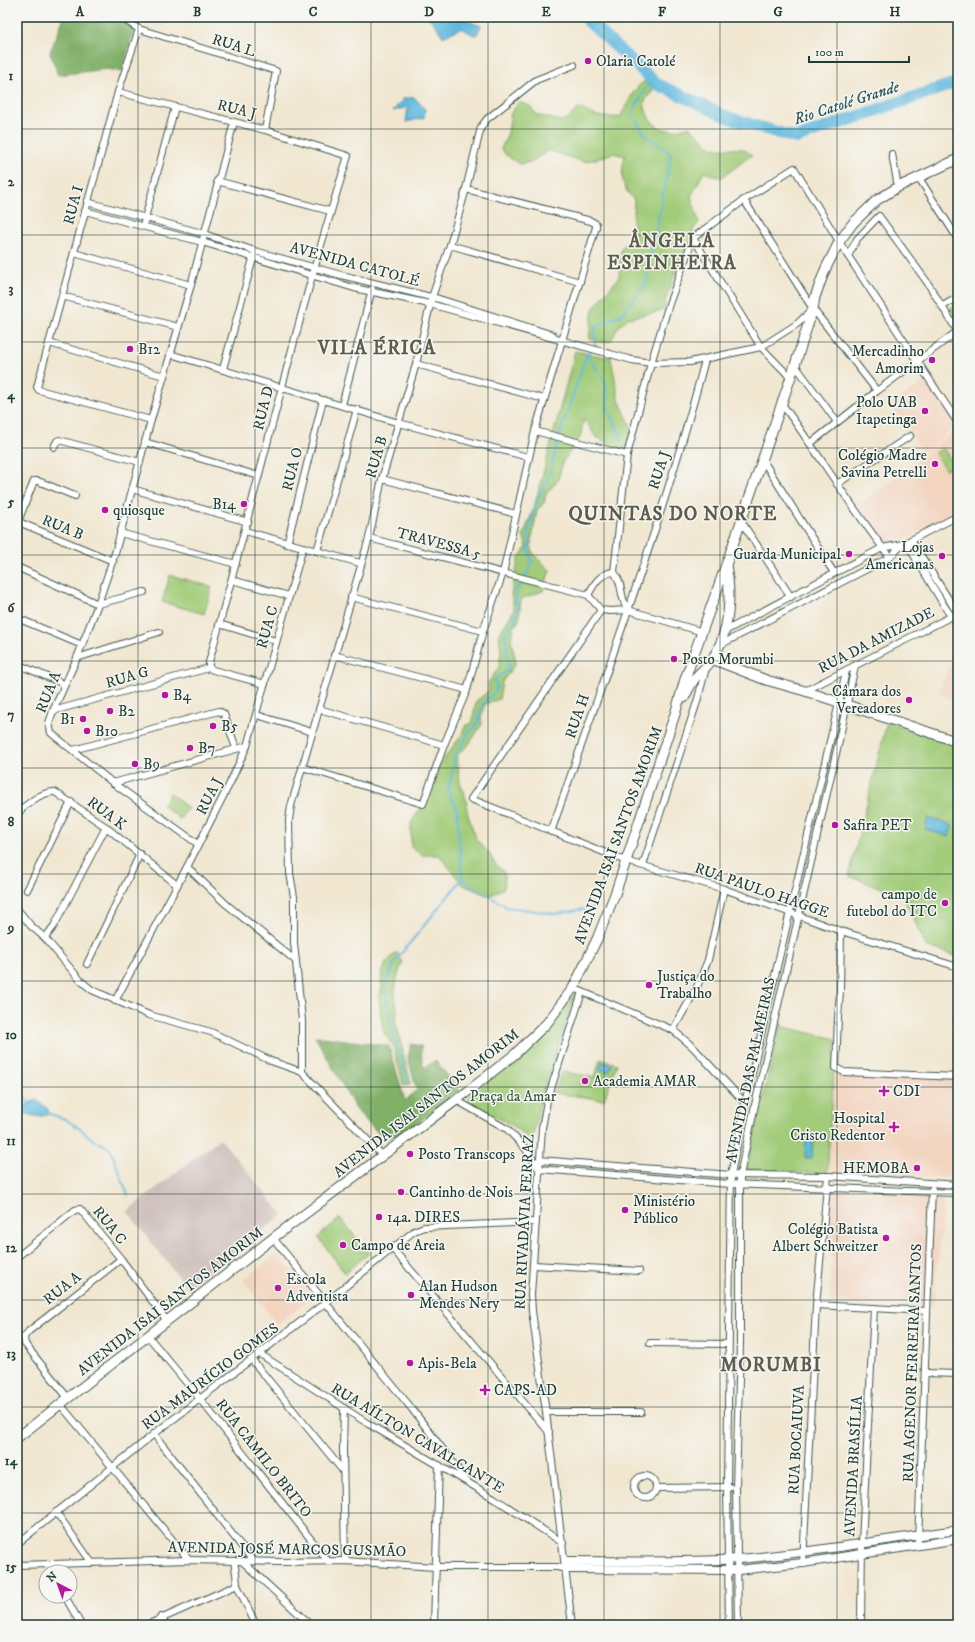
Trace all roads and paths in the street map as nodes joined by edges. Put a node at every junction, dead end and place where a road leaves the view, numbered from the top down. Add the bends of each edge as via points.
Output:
1 (120, 17) edge
2 (139, 29) junction
3 (574, 65) dead end
4 (118, 92) junction
5 (175, 107) junction
6 (234, 122) junction
7 (265, 130) junction
8 (892, 154) dead end
9 (348, 156) joint
10 (957, 161) edge
11 (919, 178) junction
12 (217, 181) junction
13 (898, 187) junction
14 (466, 189) junction
15 (744, 200) junction
16 (87, 202) junction
17 (85, 211) junction
18 (330, 211) junction
19 (145, 218) junction
20 (143, 226) junction
21 (204, 234) junction
22 (694, 238) junction
23 (958, 239) edge
24 (202, 242) junction
25 (839, 242) junction
26 (450, 245) junction
27 (255, 250) junction
28 (74, 254) junction
29 (848, 256) junction
30 (253, 258) junction
31 (314, 268) junction
32 (312, 275) junction
33 (580, 282) junction
34 (374, 283) junction
35 (191, 285) junction
36 (371, 292) junction
37 (62, 296) junction
38 (958, 297) edge
39 (431, 300) junction
40 (943, 306) junction
41 (813, 308) junction
42 (178, 327) junction
43 (958, 331) edge
44 (560, 339) junction
45 (49, 343) junction
46 (761, 347) junction
47 (170, 354) junction
48 (705, 360) junction
49 (916, 361) junction
50 (651, 363) junction
51 (416, 364) junction
52 (796, 364) junction
53 (223, 369) junction
54 (164, 376) junction
55 (791, 378) junction
56 (281, 387) junction
57 (877, 391) junction
58 (544, 399) junction
59 (323, 400) junction
60 (782, 404) junction
61 (342, 405) junction
62 (358, 409) junction
63 (956, 414) edge
64 (151, 420) junction
65 (837, 422) junction
66 (399, 423) junction
67 (958, 423) edge
68 (535, 431) junction
69 (910, 436) dead end
70 (145, 442) junction
71 (811, 443) junction
72 (54, 447) dead end
73 (627, 455) junction
74 (528, 457) junction
75 (762, 460) junction
76 (140, 462) junction
77 (259, 476) junction
78 (382, 479) junction
79 (837, 484) junction
80 (132, 489) junction
81 (75, 496) dead end
82 (516, 514) junction
83 (958, 516) edge
84 (741, 521) junction
85 (248, 522) junction
86 (245, 531) junction
87 (120, 533) junction
88 (369, 538) junction
89 (907, 542) junction
90 (287, 544) junction
91 (303, 547) junction
92 (882, 548) junction
93 (318, 551) junction
94 (890, 557) junction
95 (113, 561) junction
96 (360, 563) junction
97 (236, 564) junction
98 (726, 565) junction
99 (17, 567) edge
100 (614, 572) junction
101 (503, 573) junction
102 (834, 574) junction
103 (232, 580) junction
104 (144, 592) dead end
105 (588, 595) junction
106 (289, 596) junction
107 (351, 597) junction
108 (791, 597) junction
109 (98, 604) junction
110 (601, 610) junction
111 (628, 610) junction
112 (958, 613) edge
113 (951, 616) junction
114 (17, 618) edge
115 (958, 620) edge
116 (219, 624) junction
117 (483, 631) junction
118 (160, 632) dead end
119 (703, 632) junction
120 (723, 632) junction
121 (276, 641) junction
122 (82, 645) junction
123 (719, 646) junction
124 (334, 655) junction
125 (77, 658) junction
126 (692, 658) junction
127 (17, 664) edge
128 (709, 664) junction
129 (855, 666) junction
130 (209, 668) junction
131 (846, 670) junction
132 (64, 684) junction
133 (265, 684) junction
134 (467, 690) junction
135 (805, 691) junction
136 (843, 705) junction
137 (319, 709) junction
138 (53, 711) junction
139 (676, 712) junction
140 (257, 715) junction
141 (312, 732) junction
142 (958, 742) edge
143 (444, 745) junction
144 (247, 746) junction
145 (236, 748) junction
146 (73, 750) junction
147 (302, 767) junction
148 (113, 783) junction
149 (71, 802) junction
150 (17, 814) edge
151 (106, 827) junction
152 (550, 832) junction
153 (198, 844) junction
154 (140, 854) junction
155 (626, 861) junction
156 (643, 865) junction
157 (187, 867) junction
158 (177, 885) junction
159 (27, 890) dead end
160 (724, 890) junction
161 (17, 909) edge
162 (789, 913) junction
163 (798, 916) junction
164 (841, 931) junction
165 (45, 938) junction
166 (296, 961) junction
167 (87, 964) dead end
168 (958, 967) edge
169 (572, 988) junction
170 (582, 992) junction
171 (115, 1001) junction
172 (673, 1030) junction
173 (302, 1072) junction
174 (958, 1077) edge
175 (456, 1100) junction
176 (745, 1103) junction
177 (383, 1156) junction
178 (538, 1164) junction
179 (731, 1175) junction
180 (740, 1175) junction
181 (828, 1176) junction
182 (740, 1183) junction
183 (730, 1184) junction
184 (933, 1184) junction
185 (958, 1185) edge
186 (828, 1187) junction
187 (932, 1193) junction
188 (958, 1194) edge
189 (536, 1222) junction
190 (273, 1238) junction
191 (730, 1247) junction
192 (740, 1247) junction
193 (392, 1248) junction
194 (17, 1257) edge
195 (121, 1259) junction
196 (534, 1264) junction
197 (639, 1271) dead end
198 (325, 1303) junction
199 (816, 1305) junction
200 (874, 1308) junction
201 (927, 1311) junction
202 (167, 1321) junction
203 (148, 1336) junction
204 (650, 1343) dead end
205 (728, 1344) junction
206 (260, 1354) junction
207 (252, 1360) junction
208 (925, 1373) junction
209 (958, 1374) edge
210 (200, 1399) junction
211 (64, 1401) junction
212 (344, 1408) junction
213 (546, 1412) junction
214 (641, 1412) dead end
215 (548, 1432) junction
216 (154, 1434) junction
217 (17, 1438) edge
218 (439, 1465) junction
219 (112, 1467) junction
220 (343, 1471) junction
221 (470, 1484) junction
222 (727, 1487) junction
223 (736, 1487) junction
224 (656, 1488) dead end
225 (56, 1512) junction
226 (958, 1530) edge
227 (918, 1535) junction
228 (958, 1539) edge
229 (563, 1543) junction
230 (17, 1544) edge
231 (862, 1544) junction
232 (918, 1544) junction
233 (802, 1553) junction
234 (862, 1553) junction
235 (728, 1559) junction
236 (737, 1559) junction
237 (189, 1560) junction
238 (234, 1561) junction
239 (253, 1561) junction
240 (328, 1561) junction
241 (345, 1561) junction
242 (243, 1562) junction
243 (92, 1563) junction
244 (803, 1563) junction
245 (38, 1564) edge
246 (49, 1564) edge
247 (17, 1565) edge
248 (566, 1565) junction
249 (435, 1567) junction
250 (728, 1570) junction
251 (738, 1570) junction
252 (237, 1585) junction
253 (69, 1604) edge
254 (161, 1617) junction
255 (80, 1625) edge
256 (147, 1625) edge
257 (166, 1625) edge
258 (256, 1625) edge
259 (311, 1625) edge
260 (434, 1625) edge
261 (572, 1625) edge
262 (729, 1625) edge
263 (738, 1625) edge
264 (861, 1625) edge

1 - 2 street, RUA L
2 - 4 street, RUA I
2 - 7 street, RUA L via 276,71
3 - 14 street, RUA B via 536,80 483,123
4 - 5 street, RUA J
4 - 16 street, RUA I
5 - 6 street, RUA J
5 - 19 street
6 - 7 street, RUA J
6 - 12 street
7 - 9 street, RUA J
8 - 13 street
9 - 18 street, RUA D
10 - 11 main road, AVENIDA ISAI SANTOS AMORIM
11 - 13 main road, AVENIDA ISAI SANTOS AMORIM
11 - 23 street
12 - 18 street
12 - 21 street
13 - 25 main road, AVENIDA ISAI SANTOS AMORIM via 863,212
14 - 26 street, RUA B
14 - 33 street via 596,224
15 - 22 street
15 - 25 street via 794,168
15 - 41 street
16 - 17 street, RUA I
16 - 19 street, AVENIDA CATOLÉ
17 - 20 street, AVENIDA CATOLÉ
17 - 28 street, RUA I
18 - 31 street, RUA D
19 - 20 street
19 - 21 street, AVENIDA CATOLÉ
20 - 24 street, AVENIDA CATOLÉ
21 - 24 street, RUA A
21 - 27 street, AVENIDA CATOLÉ
22 - 46 street
22 - 50 street via 669,304
24 - 30 street, AVENIDA CATOLÉ
24 - 35 street, RUA A
25 - 29 street
25 - 41 main road, AVENIDA ISAI SANTOS AMORIM via 822,276
26 - 33 street
26 - 39 street, RUA B
27 - 30 street
27 - 31 street, AVENIDA CATOLÉ
28 - 35 street
28 - 37 street, RUA I
29 - 40 street via 857,239 879,216
29 - 49 street
30 - 32 street, AVENIDA CATOLÉ
30 - 53 street
31 - 32 street, RUA D
31 - 34 street, AVENIDA CATOLÉ
32 - 36 street, AVENIDA CATOLÉ
32 - 56 street, RUA D
33 - 44 street
34 - 36 street
34 - 39 street, AVENIDA CATOLÉ
35 - 42 street, RUA A
36 - 39 street, AVENIDA CATOLÉ
36 - 61 street
37 - 42 street
37 - 45 street, RUA I
38 - 40 street
39 - 44 street, AVENIDA CATOLÉ via 545,332
39 - 51 street, RUA B
40 - 43 street
41 - 46 street via 796,324
41 - 52 main road, AVENIDA ISAI SANTOS AMORIM
41 - 57 street
42 - 47 street, RUA A
43 - 49 street
44 - 50 street, AVENIDA CATOLÉ
44 - 58 street
45 - 54 street
45 - 64 street, RUA I via 37,389
46 - 48 street, AVENIDA CATOLÉ
46 - 55 street
47 - 53 street
47 - 54 street, RUA A
48 - 50 street, AVENIDA CATOLÉ
48 - 111 street, RUA J via 691,416
49 - 57 street
49 - 63 street
50 - 73 street
51 - 58 street
51 - 66 street, RUA B
52 - 55 main road, AVENIDA ISAI SANTOS AMORIM
52 - 65 street
53 - 56 street
54 - 64 street, RUA A
55 - 60 main road, AVENIDA ISAI SANTOS AMORIM
56 - 59 street
56 - 77 street, RUA D
57 - 65 street
58 - 68 street
59 - 61 street
59 - 90 street, RUA O
60 - 71 street
60 - 75 main road, AVENIDA ISAI SANTOS AMORIM
61 - 62 street
62 - 66 street
62 - 93 street
63 - 67 street
64 - 70 street, RUA A
65 - 71 street
66 - 74 street
66 - 78 street, RUA B
68 - 73 street
68 - 74 street
69 - 79 street
70 - 76 street, RUA A
70 - 77 street
71 - 79 street
72 - 76 street via 58,440
73 - 100 street
74 - 82 street
75 - 84 main road, AVENIDA ISAI SANTOS AMORIM
75 - 102 street
76 - 80 street, RUA A
77 - 85 street, RUA D
78 - 82 street
78 - 88 street, RUA B
79 - 92 street
80 - 85 street
80 - 87 street, RUA A
81 - 95 street, RUA B via 34,481 19,519 20,523
82 - 101 street
83 - 89 street
84 - 98 main road, AVENIDA ISAI SANTOS AMORIM
84 - 108 street
85 - 86 street, RUA D
86 - 90 street
86 - 97 street, RUA D
87 - 95 street, RUA A
87 - 97 street
88 - 96 street, RUA B
88 - 101 street, TRAVESSA 5
89 - 92 street
89 - 94 street
89 - 112 street
89 - 113 street
90 - 91 street
91 - 93 street
91 - 106 street, RUA C
92 - 94 street
92 - 102 street
93 - 96 street
94 - 123 street
95 - 109 street, RUA A
96 - 107 street, RUA B
97 - 103 street, RUA D
98 - 119 main road, AVENIDA ISAI SANTOS AMORIM
98 - 120 main road via 729,604
99 - 109 street
100 - 105 street via 608,572 600,577
100 - 111 street via 621,584 624,604
101 - 105 street, TRAVESSA 5
101 - 117 street
102 - 108 street
103 - 106 street
103 - 116 street, RUA D
104 - 109 street
105 - 110 street
106 - 121 street, RUA C
107 - 117 street
107 - 124 street, RUA B
108 - 120 street
109 - 122 street, RUA A
110 - 111 street
110 - 152 street via 471,798
111 - 119 street
111 - 152 street, RUA H
112 - 113 street, RUA DA AMIZADE
113 - 115 street
113 - 129 street, RUA DA AMIZADE
114 - 122 street
116 - 121 street
116 - 130 street, RUA D
117 - 134 street
118 - 125 street
119 - 126 main road, AVENIDA ISAI SANTOS AMORIM
120 - 123 main road
121 - 133 street, RUA C
122 - 125 street, RUA A
123 - 128 main road
124 - 134 street
124 - 137 street, RUA B
125 - 132 street, RUA A
126 - 128 main road
126 - 139 main road, AVENIDA ISAI SANTOS AMORIM
127 - 132 street
128 - 135 main road
128 - 139 main road via 695,678
128 - 156 street
129 - 131 street, RUA DA AMIZADE
129 - 136 street, AVENIDA DAS PALMEIRAS
130 - 133 street
130 - 138 street, RUA G
131 - 135 street, RUA DA AMIZADE
131 - 136 street, AVENIDA DAS PALMEIRAS
132 - 138 street, RUA A
133 - 140 street, RUA C
134 - 143 street
135 - 136 main road
136 - 142 main road
136 - 162 street, AVENIDA DAS PALMEIRAS
136 - 163 street, AVENIDA DAS PALMEIRAS
137 - 141 street, RUA B
137 - 143 street
138 - 146 street, RUA A via 49,723 51,733
139 - 155 main road, AVENIDA ISAI SANTOS AMORIM
140 - 141 street
140 - 144 street, RUA J
141 - 147 street, RUA B
143 - 147 street via 423,804
144 - 145 street
144 - 153 street, RUA J
145 - 146 street via 224,714 219,711
145 - 148 street
146 - 148 street, RUA A
147 - 166 street, RUA B via 289,820
148 - 153 street, RUA A
149 - 150 street, RUA K via 55,792 48,793 30,802
149 - 151 street, RUA K
149 - 159 street
151 - 154 street, RUA K
151 - 165 street via 54,926
152 - 155 street
153 - 157 street, RUA J
154 - 158 street, RUA K
154 - 167 street
155 - 156 street, RUA PAULO HAGGE
155 - 169 main road, AVENIDA ISAI SANTOS AMORIM via 598,939
156 - 160 street, RUA PAULO HAGGE
157 - 158 street, RUA J
157 - 166 street via 226,904
158 - 171 street, RUA J
160 - 162 street, RUA PAULO HAGGE
160 - 172 street via 708,960 696,989
161 - 165 street
162 - 163 street, RUA PAULO HAGGE
162 - 176 street, AVENIDA DAS PALMEIRAS
163 - 164 street, RUA PAULO HAGGE
163 - 180 street, AVENIDA DAS PALMEIRAS
164 - 168 street, RUA PAULO HAGGE
164 - 174 street via 836,1064 838,1070
165 - 171 street via 81,981 92,990
166 - 173 street, RUA B via 302,1020
169 - 170 street
169 - 175 main road, AVENIDA ISAI SANTOS AMORIM via 547,1023 533,1037
170 - 172 street
170 - 178 street, RUA RIVADÁVIA FERRAZ via 547,1101
171 - 173 street via 149,1015 211,1032 271,1061
172 - 176 street via 692,1046
173 - 177 street
175 - 177 main road, AVENIDA ISAI SANTOS AMORIM
175 - 178 street via 507,1129
176 - 179 street, AVENIDA DAS PALMEIRAS
177 - 190 main road, AVENIDA ISAI SANTOS AMORIM
178 - 179 street
178 - 183 street
178 - 189 street, RUA RIVADÁVIA FERRAZ
179 - 180 street
179 - 183 street, AVENIDA DAS PALMEIRAS
180 - 181 street
180 - 182 street, AVENIDA DAS PALMEIRAS
181 - 184 street
181 - 186 street, RUA BOCAIUVA
182 - 183 street
182 - 186 street
182 - 192 street, AVENIDA DAS PALMEIRAS
183 - 191 street, AVENIDA DAS PALMEIRAS
184 - 185 street
184 - 187 street, RUA AGENOR FERREIRA SANTOS
186 - 187 street
186 - 199 street, RUA BOCAIUVA
187 - 188 street
187 - 201 street, RUA AGENOR FERREIRA SANTOS
189 - 193 street, RUA MAURÍCIO GOMES via 424,1227 414,1231
189 - 196 street, RUA RIVADÁVIA FERRAZ
190 - 198 street
190 - 202 main road, AVENIDA ISAI SANTOS AMORIM
191 - 192 street
191 - 205 street, AVENIDA DAS PALMEIRAS
192 - 223 street, AVENIDA DAS PALMEIRAS
193 - 198 street, RUA MAURÍCIO GOMES
193 - 215 street
194 - 195 street, RUA C via 77,1209 82,1211
195 - 202 street, RUA C
195 - 211 street, RUA A via 24,1337 25,1344
196 - 197 street
196 - 213 street, RUA RIVADÁVIA FERRAZ via 532,1311
198 - 206 street, RUA MAURÍCIO GOMES
198 - 221 street
199 - 200 street
199 - 233 street, RUA BOCAIUVA
200 - 201 street
200 - 231 street, AVENIDA BRASÍLIA
201 - 208 street, RUA AGENOR FERREIRA SANTOS
202 - 203 main road, AVENIDA ISAI SANTOS AMORIM
203 - 210 street, RUA CAMILO BRITO
203 - 211 main road, AVENIDA ISAI SANTOS AMORIM
204 - 205 street
205 - 222 street, AVENIDA DAS PALMEIRAS
206 - 207 street, RUA MAURÍCIO GOMES
206 - 212 street, RUA AÍLTON CAVALCANTE
207 - 210 street, RUA MAURÍCIO GOMES
207 - 220 street
208 - 209 street
208 - 227 street, RUA AGENOR FERREIRA SANTOS
210 - 216 street, RUA MAURÍCIO GOMES
210 - 240 street, RUA CAMILO BRITO
211 - 217 main road, AVENIDA ISAI SANTOS AMORIM
211 - 219 street
212 - 218 street, RUA AÍLTON CAVALCANTE
212 - 220 street
213 - 214 street
213 - 215 street, RUA RIVADÁVIA FERRAZ
215 - 229 street, RUA RIVADÁVIA FERRAZ
216 - 219 street, RUA MAURÍCIO GOMES
216 - 239 street
218 - 221 street, RUA AÍLTON CAVALCANTE
218 - 249 street
219 - 225 street, RUA MAURÍCIO GOMES
219 - 237 street
220 - 241 street
221 - 229 street, RUA AÍLTON CAVALCANTE
222 - 223 street
222 - 224 street
222 - 235 street, AVENIDA DAS PALMEIRAS
223 - 236 street, AVENIDA DAS PALMEIRAS
225 - 230 street, RUA MAURÍCIO GOMES
225 - 243 street
226 - 227 street, AVENIDA JOSÉ MARCOS GUSMÃO
227 - 231 street, AVENIDA JOSÉ MARCOS GUSMÃO
227 - 232 street, RUA AGENOR FERREIRA SANTOS
228 - 232 street, AVENIDA JOSÉ MARCOS GUSMÃO
229 - 248 street, RUA RIVADÁVIA FERRAZ
231 - 233 street, AVENIDA JOSÉ MARCOS GUSMÃO
231 - 234 street, AVENIDA BRASÍLIA
232 - 234 street, AVENIDA JOSÉ MARCOS GUSMÃO
233 - 236 street, AVENIDA JOSÉ MARCOS GUSMÃO
233 - 244 street, RUA BOCAIUVA
234 - 244 street, AVENIDA JOSÉ MARCOS GUSMÃO
234 - 264 street, AVENIDA BRASÍLIA
235 - 236 street, AVENIDA JOSÉ MARCOS GUSMÃO
235 - 248 street, AVENIDA JOSÉ MARCOS GUSMÃO
235 - 250 street, AVENIDA DAS PALMEIRAS
236 - 251 street, AVENIDA DAS PALMEIRAS
237 - 238 street, AVENIDA JOSÉ MARCOS GUSMÃO
237 - 243 street, AVENIDA JOSÉ MARCOS GUSMÃO
238 - 242 street, AVENIDA JOSÉ MARCOS GUSMÃO
238 - 252 street
239 - 240 street, AVENIDA JOSÉ MARCOS GUSMÃO
239 - 242 street, AVENIDA JOSÉ MARCOS GUSMÃO
240 - 241 street, AVENIDA JOSÉ MARCOS GUSMÃO
241 - 249 street, AVENIDA JOSÉ MARCOS GUSMÃO
242 - 259 street
243 - 246 street, AVENIDA JOSÉ MARCOS GUSMÃO
244 - 251 street, AVENIDA JOSÉ MARCOS GUSMÃO
245 - 247 street, AVENIDA JOSÉ MARCOS GUSMÃO
248 - 249 street, AVENIDA JOSÉ MARCOS GUSMÃO
248 - 250 street, AVENIDA JOSÉ MARCOS GUSMÃO
248 - 261 street, RUA RIVADÁVIA FERRAZ
249 - 260 street
250 - 251 street, AVENIDA JOSÉ MARCOS GUSMÃO
250 - 262 street, AVENIDA DAS PALMEIRAS
251 - 263 street, AVENIDA DAS PALMEIRAS
252 - 254 street
252 - 258 street
253 - 255 street
254 - 256 street
254 - 257 street

